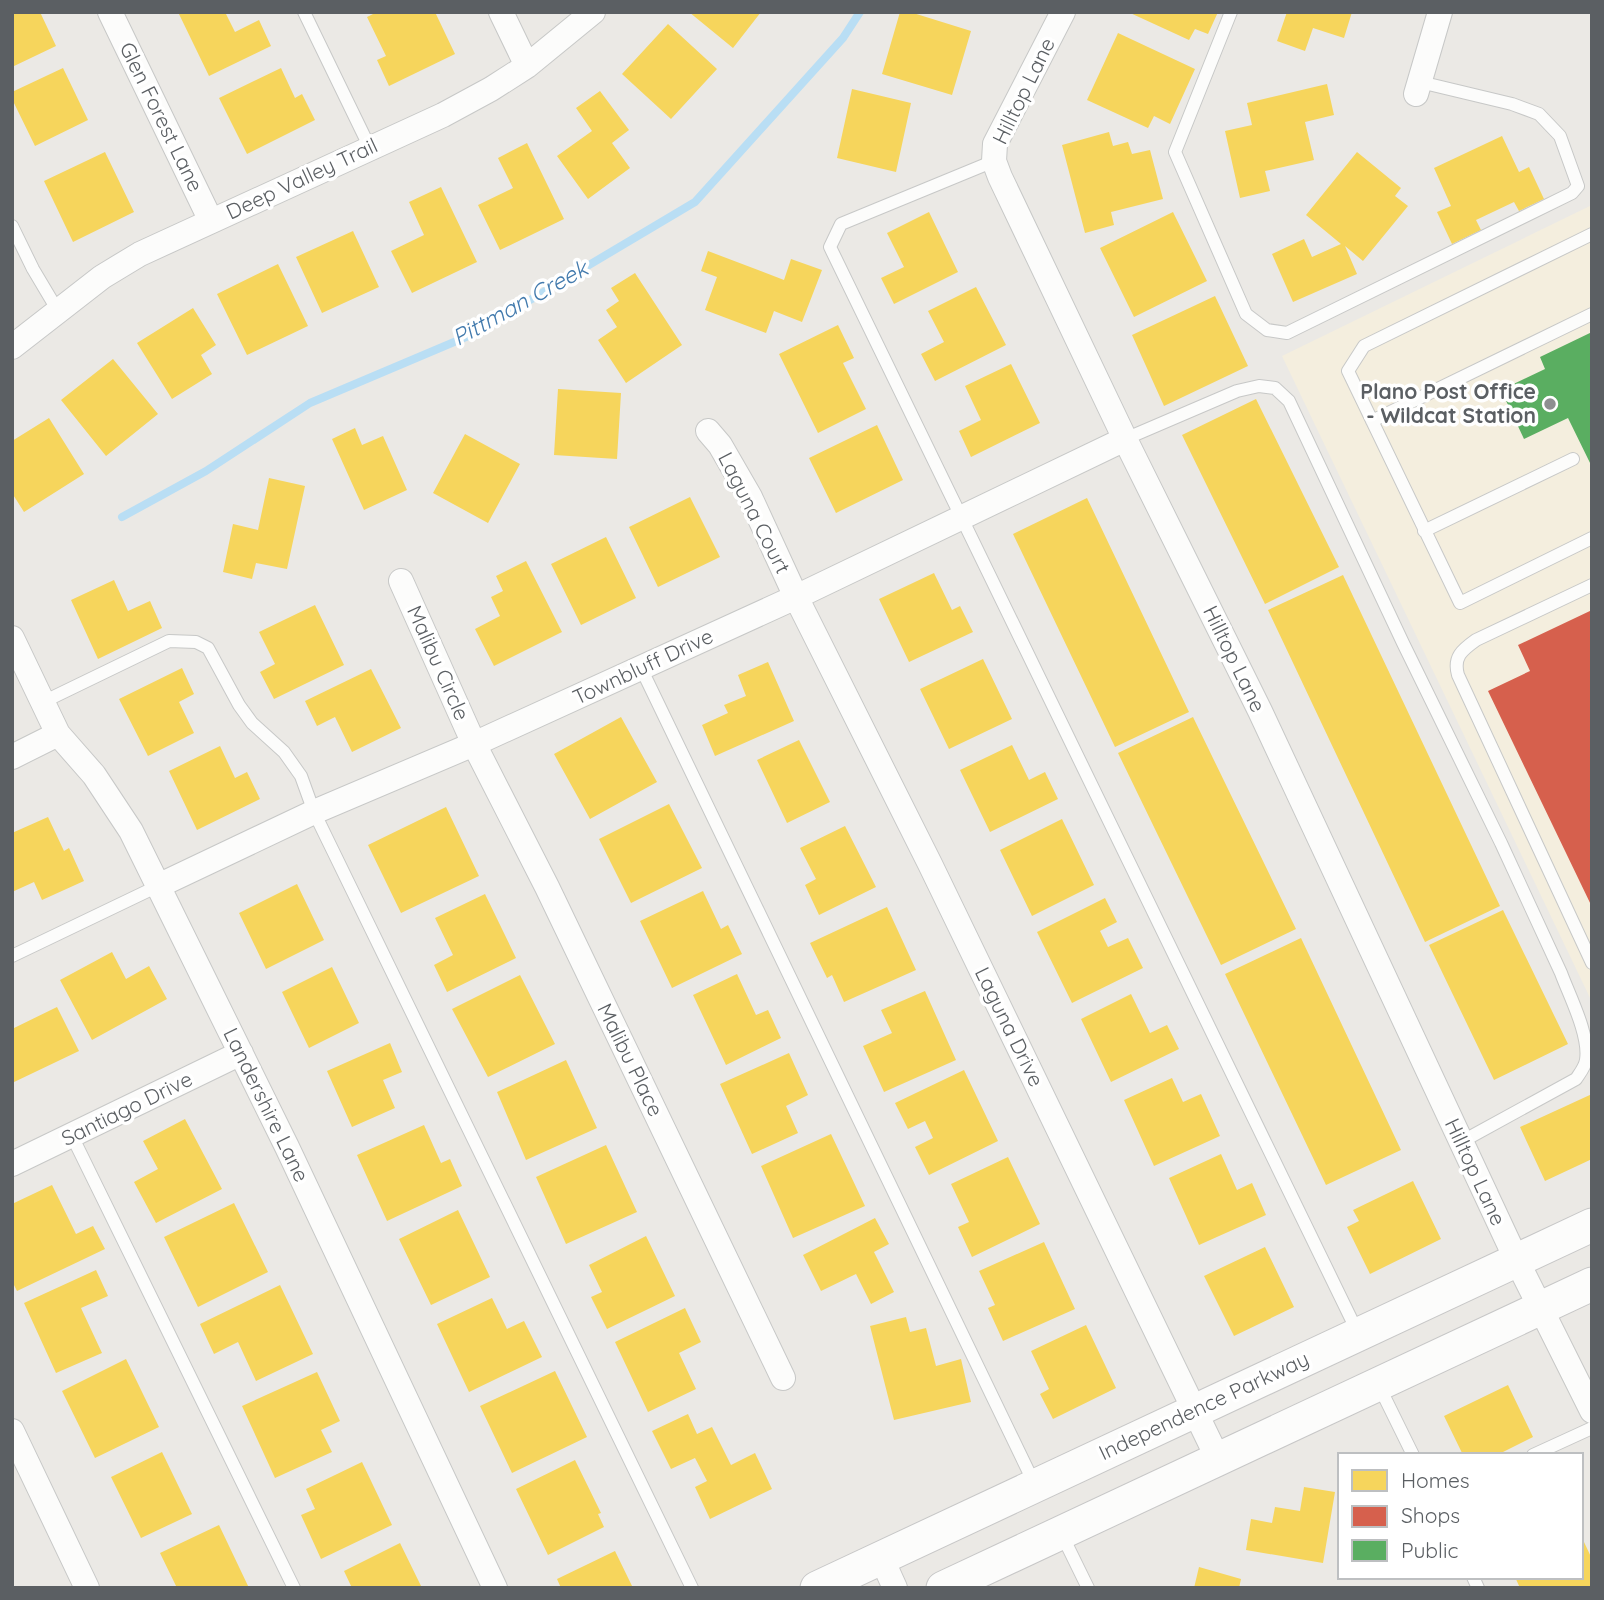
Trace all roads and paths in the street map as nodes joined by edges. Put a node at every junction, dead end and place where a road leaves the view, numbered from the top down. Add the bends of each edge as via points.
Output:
1 (110, 12) edge
2 (304, 12) edge
3 (501, 12) edge
4 (593, 12) edge
5 (1063, 12) edge
6 (1231, 12) edge
7 (1440, 12) edge
8 (527, 66) junction
9 (1418, 88) joint
10 (370, 148) junction
11 (994, 161) junction
12 (211, 221) junction
13 (12, 226) edge
14 (1592, 234) edge
15 (58, 311) junction
16 (1592, 314) edge
17 (12, 347) edge
18 (1372, 421) junction
19 (708, 431) dead end
20 (1125, 439) junction
21 (1573, 459) dead end
22 (963, 517) junction
23 (1424, 531) junction
24 (1592, 538) edge
25 (401, 581) dead end
26 (1592, 585) edge
27 (796, 597) junction
28 (12, 638) edge
29 (641, 668) junction
30 (43, 702) junction
31 (58, 734) junction
32 (474, 744) junction
33 (12, 757) edge
34 (314, 812) junction
35 (158, 886) junction
36 (12, 956) edge
37 (1592, 963) edge
38 (241, 1053) junction
39 (72, 1136) junction
40 (1461, 1142) junction
41 (12, 1164) edge
42 (1592, 1225) edge
43 (1517, 1261) junction
44 (1592, 1284) edge
45 (1541, 1308) junction
46 (1359, 1335) junction
47 (783, 1378) dead end
48 (1378, 1384) junction
49 (1195, 1410) junction
50 (1592, 1411) edge
51 (1592, 1428) edge
52 (12, 1431) edge
53 (1412, 1453) edge
54 (1537, 1453) edge
55 (1218, 1459) junction
56 (1036, 1485) junction
57 (1061, 1533) junction
58 (881, 1557) junction
59 (87, 1588) edge
60 (294, 1588) edge
61 (495, 1588) edge
62 (692, 1588) edge
63 (817, 1588) edge
64 (895, 1588) edge
65 (943, 1588) edge
66 (1088, 1588) edge

1 - 12 street, Glen Forest Lane
2 - 10 lane
3 - 8 street
4 - 8 street, Deep Valley Trail
5 - 11 street, Hilltop Lane via 995,144
6 - 9 lane via 1175,152 1246,314 1267,330 1287,333 1572,193 1578,186 1560,136 1539,114 1512,104
7 - 9 street
8 - 10 street, Deep Valley Trail via 443,115
10 - 12 street, Deep Valley Trail
11 - 20 street, Hilltop Lane
11 - 22 lane via 841,224 830,247
12 - 15 street, Deep Valley Trail via 102,276
13 - 15 lane
14 - 18 lane via 1364,346 1348,371
15 - 17 street, Deep Valley Trail
16 - 18 lane
18 - 23 lane
19 - 27 street, Laguna Court via 750,497
20 - 22 street, Townbluff Drive
20 - 40 street, Hilltop Lane via 1260,711
20 - 40 lane via 1237,391 1275,388 1289,401 1335,495 1561,973 1584,1040 1587,1058 1576,1079
21 - 23 lane
22 - 27 street, Townbluff Drive
22 - 46 lane
23 - 24 lane via 1460,603
25 - 32 street, Malibu Circle
26 - 37 lane via 1476,640 1461,650 1455,664
27 - 29 street, Townbluff Drive
27 - 49 street, Laguna Drive
28 - 30 street, Landershire Lane
29 - 32 street, Townbluff Drive
29 - 56 lane
30 - 31 street, Landershire Lane
30 - 34 lane via 169,640 196,642 208,648 252,723 284,752 301,776
31 - 33 street
31 - 35 street, Landershire Lane via 94,775 131,831
32 - 34 street, Townbluff Drive
32 - 47 street, Malibu Place
34 - 35 street, Townbluff Drive
34 - 62 lane
35 - 36 lane
35 - 38 street, Landershire Lane
38 - 39 street, Santiago Drive
38 - 61 street, Landershire Lane
39 - 41 street, Santiago Drive
39 - 60 lane
40 - 43 street, Hilltop Lane
42 - 43 main road, Independence Parkway
43 - 45 street, Hilltop Lane
43 - 46 main road, Independence Parkway
44 - 45 main road
45 - 48 main road
45 - 50 street, Hilltop Lane
46 - 49 main road, Independence Parkway
48 - 53 lane
48 - 55 main road
49 - 55 street, Laguna Drive
49 - 56 main road, Independence Parkway
51 - 54 lane
52 - 59 street
55 - 57 main road
56 - 58 main road, Independence Parkway
57 - 65 main road
57 - 66 lane
58 - 63 main road, Independence Parkway
58 - 64 street

